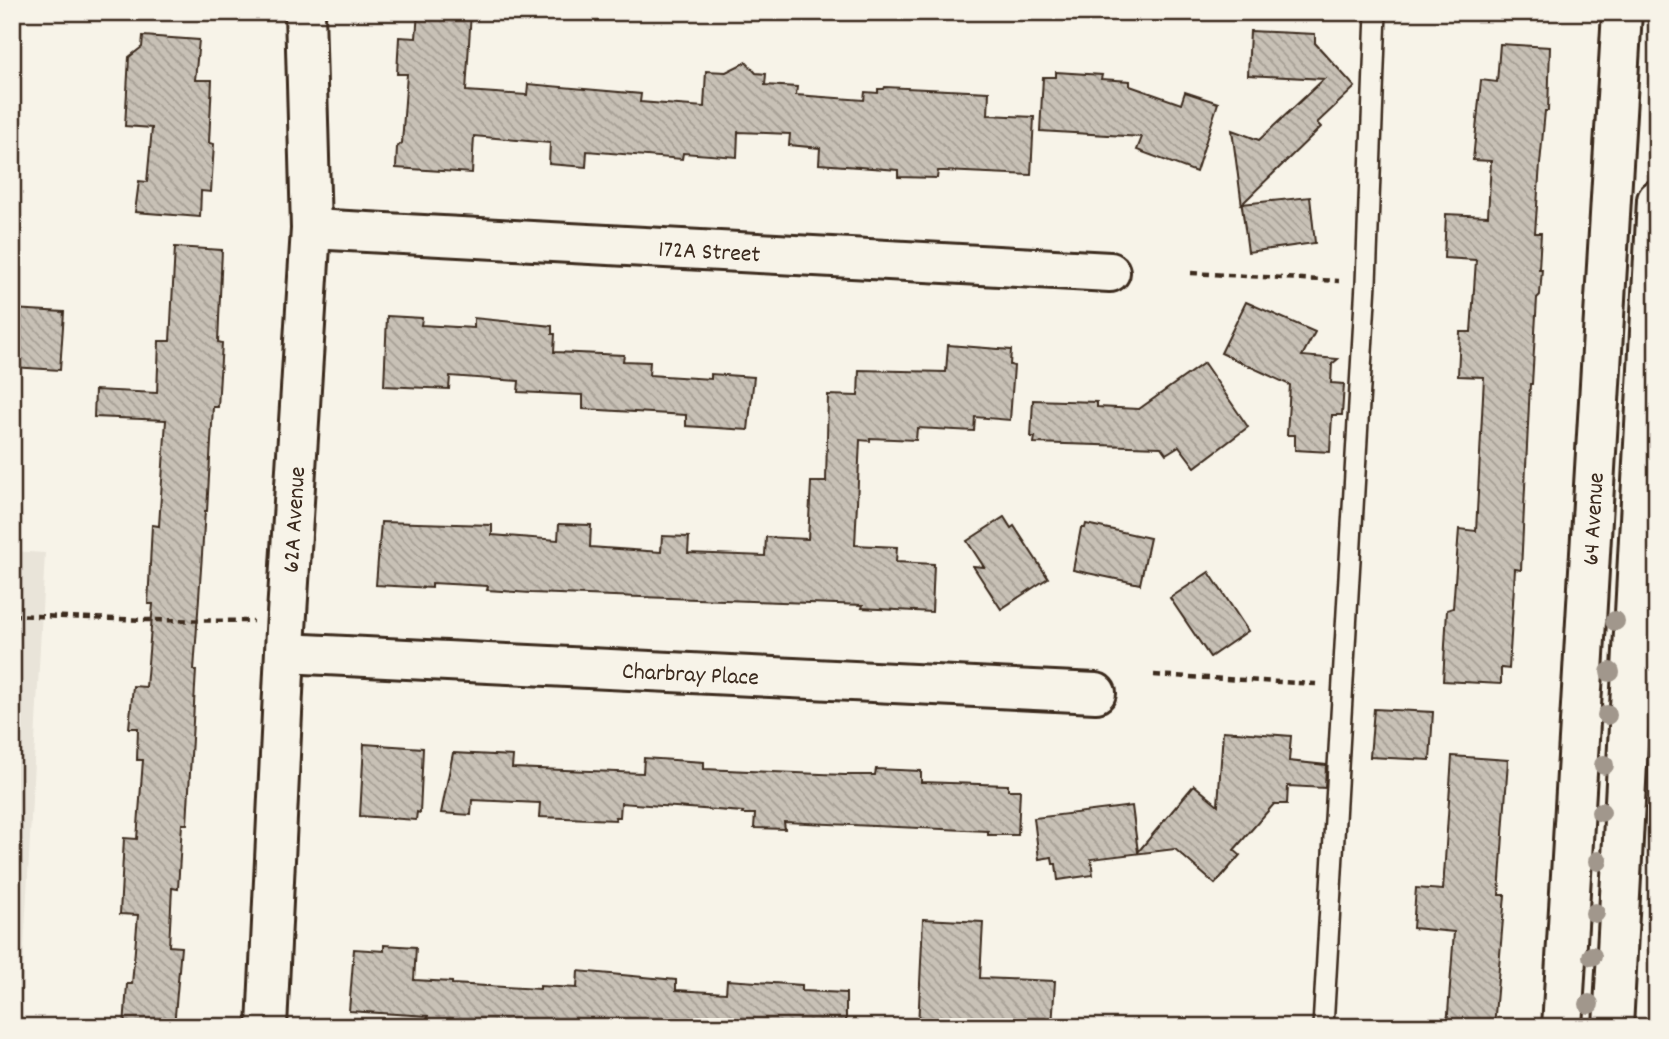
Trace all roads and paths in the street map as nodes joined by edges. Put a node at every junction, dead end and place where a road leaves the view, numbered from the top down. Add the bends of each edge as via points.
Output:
1 (305, 12) edge
2 (1376, 12) edge
3 (1622, 12) edge
4 (1657, 200) edge
5 (311, 229) junction
6 (1110, 272) dead end
7 (1191, 272) dead end
8 (1351, 282) dead end
9 (12, 615) edge
10 (257, 621) dead end
11 (285, 653) junction
12 (1154, 675) dead end
13 (1324, 684) dead end
14 (1096, 693) dead end
15 (267, 1027) edge
16 (1323, 1027) edge
17 (1562, 1027) edge
18 (1613, 1027) edge

1 - 5 street, 62A Avenue
2 - 16 lane via 1366,282
3 - 17 street, 64 Avenue
4 - 18 street, 64 Avenue
5 - 6 street, 172A Street
5 - 11 street, 62A Avenue
7 - 8 path
9 - 10 path
11 - 14 street, Charbray Place
11 - 15 street, 62A Avenue
12 - 13 path

